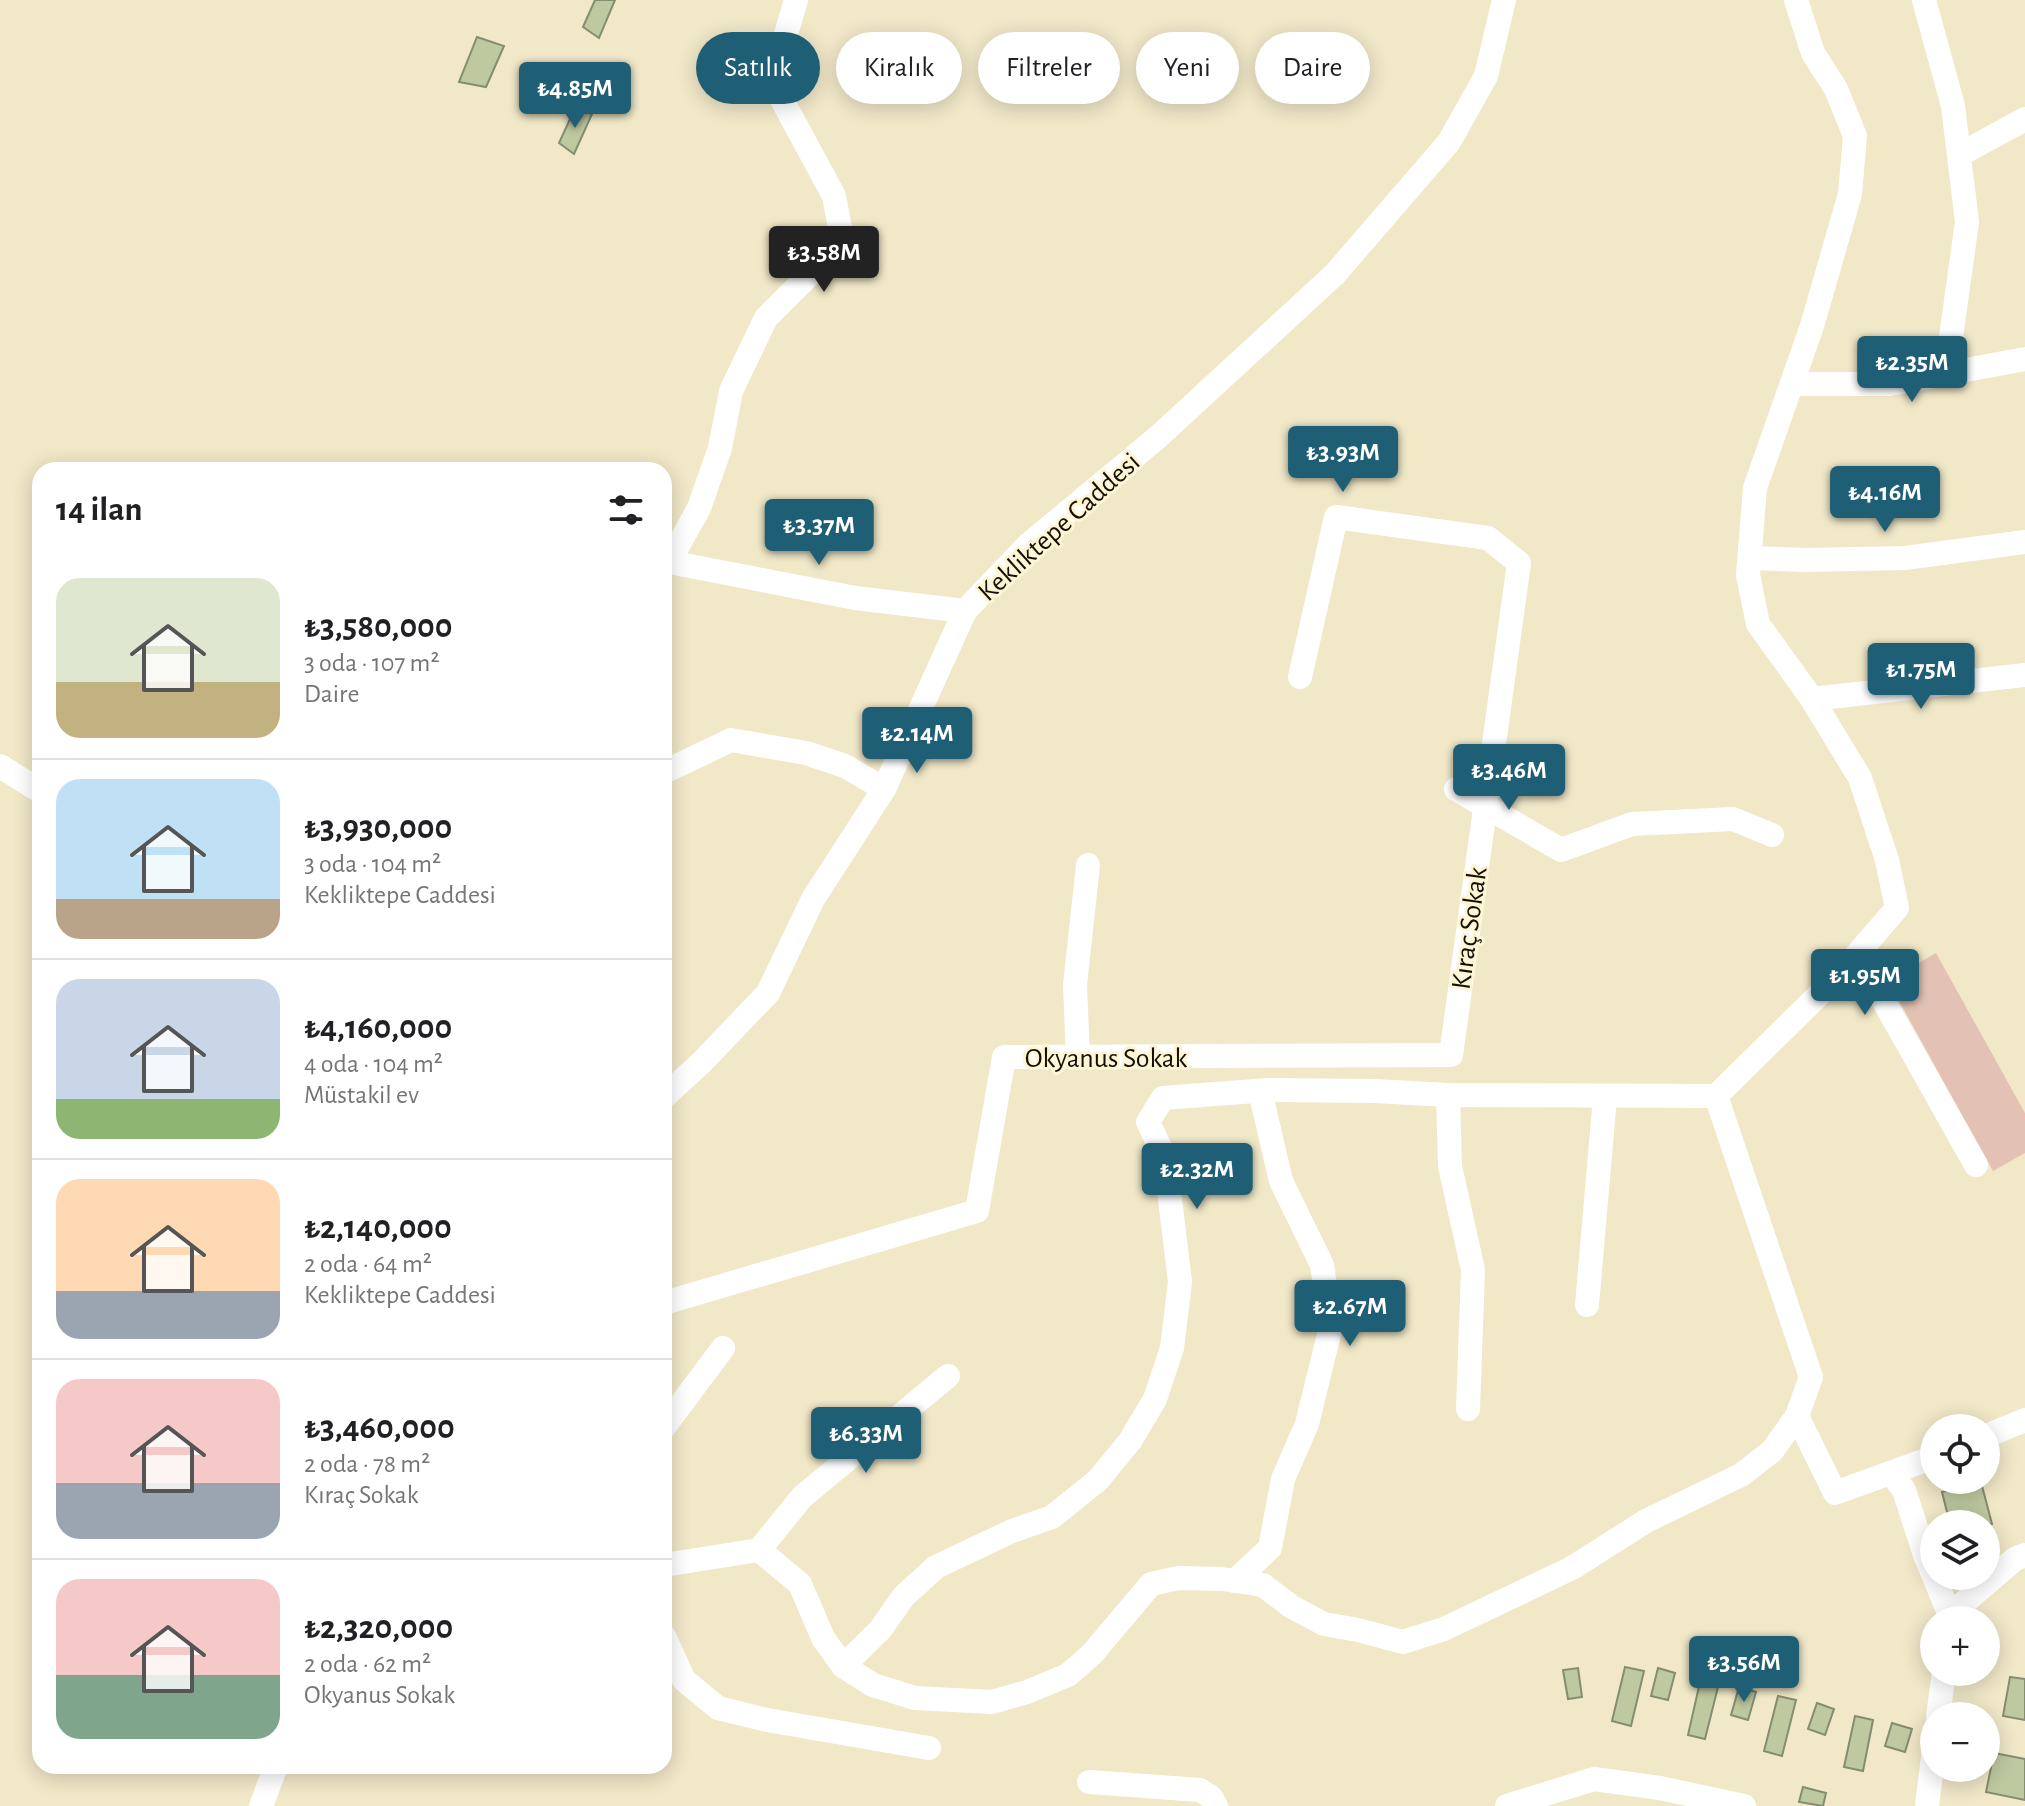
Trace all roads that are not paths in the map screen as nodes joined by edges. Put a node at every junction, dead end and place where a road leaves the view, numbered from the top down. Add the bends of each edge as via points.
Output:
1 (796, 0) edge
2 (1504, 0) edge
3 (1796, 0) edge
4 (1924, 0) edge
5 (2025, 119) edge
6 (1959, 155) junction
7 (2025, 359) edge
8 (1946, 373) junction
9 (1792, 384) junction
10 (2025, 542) edge
11 (672, 552) edge
12 (1750, 558) junction
13 (672, 563) edge
14 (965, 611) junction
15 (2025, 675) edge
16 (1300, 677) dead end
17 (1812, 699) junction
18 (0, 766) edge
19 (672, 768) edge
20 (32, 786) edge
21 (884, 789) junction
22 (1456, 789) dead end
23 (1485, 808) junction
24 (1772, 835) dead end
25 (1088, 865) dead end
26 (1840, 974) junction
27 (1451, 1055) joint
28 (1078, 1057) junction
29 (672, 1090) edge
30 (1260, 1091) junction
31 (1448, 1095) junction
32 (1716, 1096) junction
33 (1605, 1097) junction
34 (1976, 1165) dead end
35 (672, 1301) edge
36 (1587, 1305) dead end
37 (723, 1348) dead end
38 (948, 1376) dead end
39 (1468, 1409) dead end
40 (672, 1416) edge
41 (1797, 1416) junction
42 (2025, 1420) edge
43 (2000, 1430) edge
44 (1920, 1463) edge
45 (1892, 1474) junction
46 (759, 1550) junction
47 (2025, 1555) edge
48 (672, 1564) edge
49 (1235, 1581) junction
50 (1946, 1606) edge
51 (1960, 1606) edge
52 (672, 1654) edge
53 (843, 1666) junction
54 (929, 1748) dead end
55 (273, 1774) edge
56 (1089, 1782) dead end
57 (1930, 1782) edge
58 (261, 1806) edge
59 (1216, 1806) edge
60 (1507, 1806) edge
61 (1744, 1806) edge
62 (1927, 1806) edge

1 - 11 street via 778,61 781,98 834,196 841,233 817,267 766,318 731,391 720,448 699,508
2 - 14 street, Kekliktepe Caddesi via 1486,76 1449,142 1335,274 1158,437 1028,545
3 - 9 street via 1813,53 1836,89 1855,136 1850,194
4 - 6 street via 1953,106
5 - 6 street
6 - 8 street via 1967,222
7 - 8 street
8 - 9 street via 1890,384
9 - 12 street via 1755,488
10 - 12 street via 1905,558
12 - 17 street via 1748,575 1758,624
13 - 14 street via 855,598
14 - 21 street, Kekliktepe Caddesi
15 - 17 street
16 - 23 street, Kıraç Sokak via 1336,517 1488,538 1519,563
17 - 26 street via 1860,778 1897,908
18 - 20 street
19 - 21 street via 731,740 806,753 845,766
21 - 29 street, Kekliktepe Caddesi via 813,899 768,993
22 - 23 street
23 - 24 street via 1561,850 1632,824 1733,819
23 - 27 street, Kıraç Sokak
25 - 28 street via 1075,985
26 - 32 street
26 - 34 street via 1878,991
27 - 28 street, Okyanus Sokak
28 - 35 street, Okyanus Sokak via 1004,1057 977,1211
30 - 31 street
30 - 49 street via 1281,1181 1322,1265 1331,1326 1307,1424 1283,1479 1270,1548
30 - 53 street via 1163,1098 1148,1122 1165,1158 1180,1282 1172,1348 1155,1399 1130,1441 1098,1480 1052,1517 936,1567
31 - 33 street
31 - 39 street via 1450,1166 1473,1270
32 - 33 street
32 - 41 street via 1811,1377
33 - 36 street
37 - 40 street
38 - 46 street via 802,1497
41 - 45 street via 1835,1493
41 - 49 street via 1772,1451 1741,1475 1646,1521 1572,1568 1444,1629 1403,1642 1324,1624 1263,1585
42 - 43 street
44 - 45 street
45 - 50 street via 1904,1490
46 - 48 street
46 - 53 street via 800,1584 823,1638
47 - 51 street
49 - 53 street via 1178,1578 1151,1584 1068,1675 992,1702 915,1698 873,1685
52 - 54 street via 684,1680 718,1708
55 - 58 street
56 - 59 street via 1200,1790
57 - 62 street
60 - 61 street via 1594,1779

